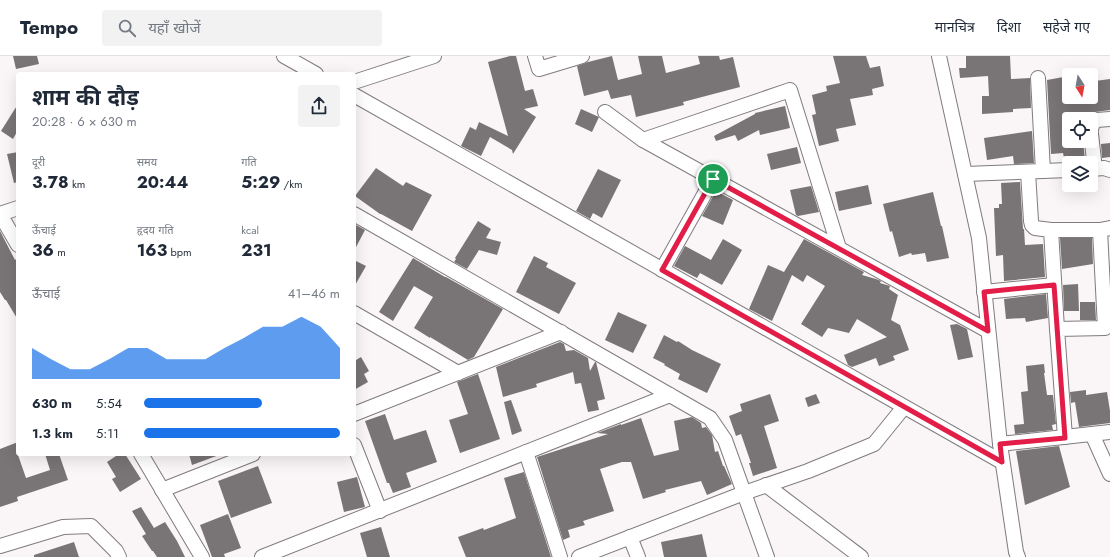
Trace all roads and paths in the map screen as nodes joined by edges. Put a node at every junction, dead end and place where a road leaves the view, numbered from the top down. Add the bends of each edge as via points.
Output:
1 (284, 56) edge
2 (434, 56) edge
3 (535, 56) edge
4 (582, 56) edge
5 (938, 56) edge
6 (312, 72) edge
7 (1038, 78) dead end
8 (356, 81) edge
9 (356, 97) edge
10 (605, 112) dead end
11 (1110, 119) edge
12 (1098, 120) edge
13 (643, 140) junction
14 (1098, 169) edge
15 (1062, 170) edge
16 (1110, 170) edge
17 (1043, 171) junction
18 (1028, 172) junction
19 (965, 174) junction
20 (713, 179) junction
21 (16, 209) edge
22 (356, 215) edge
23 (1105, 229) edge
24 (1051, 230) junction
25 (16, 242) edge
26 (839, 248) junction
27 (662, 270) junction
28 (1106, 276) edge
29 (1054, 285) junction
30 (984, 292) junction
31 (356, 314) edge
32 (1057, 329) junction
33 (988, 331) junction
34 (561, 332) junction
35 (458, 373) junction
36 (670, 395) junction
37 (904, 407) junction
38 (356, 413) edge
39 (1110, 432) edge
40 (1092, 434) junction
41 (1065, 438) junction
42 (1000, 444) junction
43 (356, 450) edge
44 (526, 452) junction
45 (142, 456) edge
46 (248, 456) edge
47 (1002, 462) junction
48 (1110, 474) edge
49 (766, 485) junction
50 (162, 490) junction
51 (744, 493) junction
52 (380, 510) junction
53 (630, 537) junction
54 (0, 546) edge
55 (1013, 555) edge
56 (119, 557) edge
57 (202, 557) edge
58 (262, 557) edge
59 (560, 557) edge
60 (579, 557) edge
61 (638, 557) edge
62 (767, 557) edge
63 (861, 557) edge

1 - 6 street
2 - 8 street
3 - 4 street via 539,69
5 - 19 street
7 - 17 street
9 - 27 street
10 - 13 street
11 - 12 street
13 - 20 street
13 - 26 street via 790,90
14 - 16 street
15 - 17 street
17 - 18 street
18 - 19 street
18 - 24 street via 1032,225 1035,228
19 - 30 street via 979,238
20 - 26 street
20 - 27 street
21 - 25 street via 0,214
22 - 34 street
23 - 24 street
23 - 28 street
24 - 29 street
26 - 33 street
27 - 37 street
28 - 32 street via 1105,328
29 - 30 street
29 - 32 street
30 - 33 street
31 - 35 street
32 - 41 street
33 - 42 street
34 - 35 street
34 - 36 street
35 - 38 street
36 - 44 street
36 - 51 street via 710,418 724,440
37 - 47 street
37 - 49 street via 874,444
39 - 40 street
40 - 41 street
40 - 48 street
41 - 42 street
42 - 47 street
43 - 52 street
44 - 52 street
44 - 59 street
45 - 50 street
46 - 50 street
47 - 55 street
49 - 51 street
49 - 63 street
50 - 57 street
51 - 53 street
51 - 62 street
52 - 58 street
53 - 60 street
53 - 61 street
54 - 56 street via 63,527 90,526

